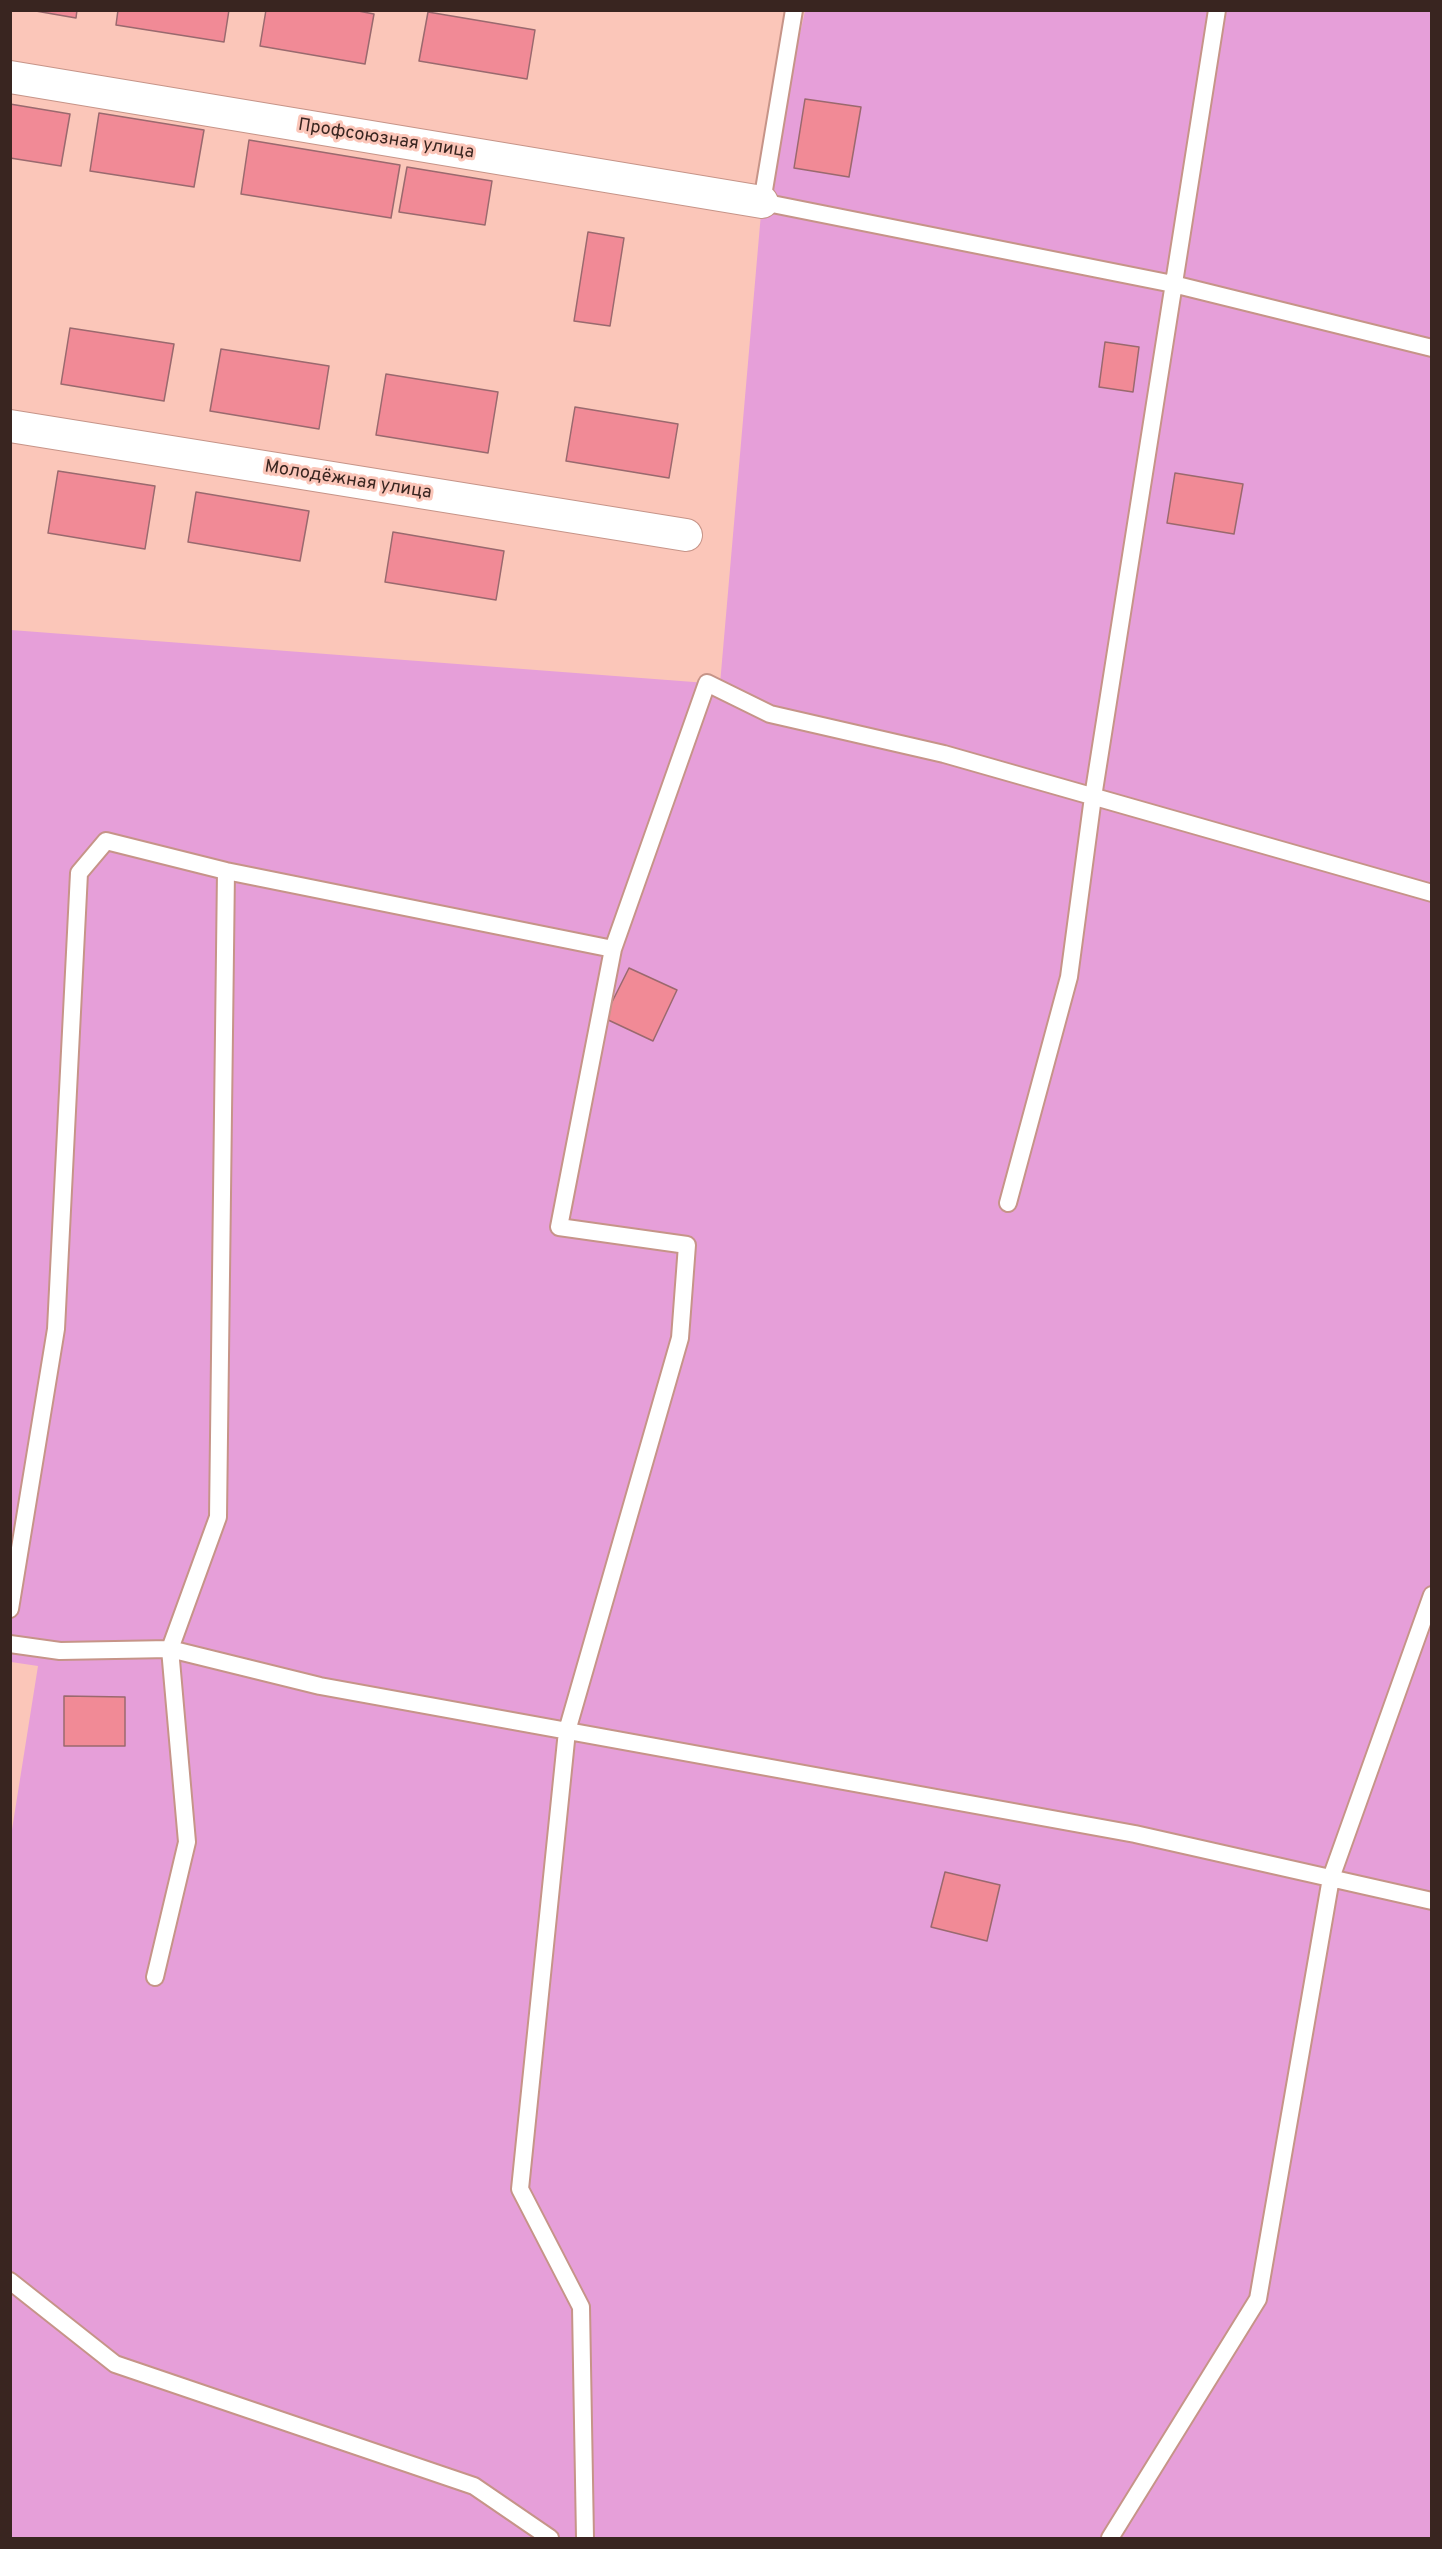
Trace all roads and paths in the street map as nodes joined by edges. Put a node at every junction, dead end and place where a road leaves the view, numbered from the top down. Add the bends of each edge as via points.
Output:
1 (794, 10) edge
2 (1217, 10) edge
3 (10, 77) edge
4 (762, 202) junction
5 (1173, 284) junction
6 (1431, 348) edge
7 (10, 426) edge
8 (686, 535) dead end
9 (1094, 797) junction
10 (226, 871) junction
11 (1431, 893) edge
12 (613, 949) junction
13 (1008, 1203) dead end
14 (1431, 1595) edge
15 (10, 1609) edge
16 (10, 1644) edge
17 (170, 1649) junction
18 (567, 1731) junction
19 (1331, 1878) junction
20 (1431, 1901) edge
21 (155, 1977) dead end
22 (10, 2281) edge
23 (550, 2538) edge
24 (585, 2538) edge
25 (1110, 2538) edge

1 - 4 lane
2 - 5 lane
3 - 4 street, Профсоюзная улица
4 - 5 lane
5 - 6 lane
5 - 9 lane
7 - 8 street, Молодёжная улица
9 - 11 lane
9 - 12 lane via 944,754 770,714 707,683
9 - 13 lane via 1069,977
10 - 12 lane
10 - 15 lane via 106,841 79,873 56,1329
10 - 17 lane via 218,1517
12 - 18 lane via 559,1227 687,1245 680,1338
14 - 19 lane
16 - 17 lane via 60,1651
17 - 18 lane via 320,1686
17 - 21 lane via 187,1842
18 - 19 lane via 1135,1834
18 - 24 lane via 520,2189 581,2307
19 - 20 lane
19 - 25 lane via 1258,2299
22 - 23 lane via 115,2364 474,2486

